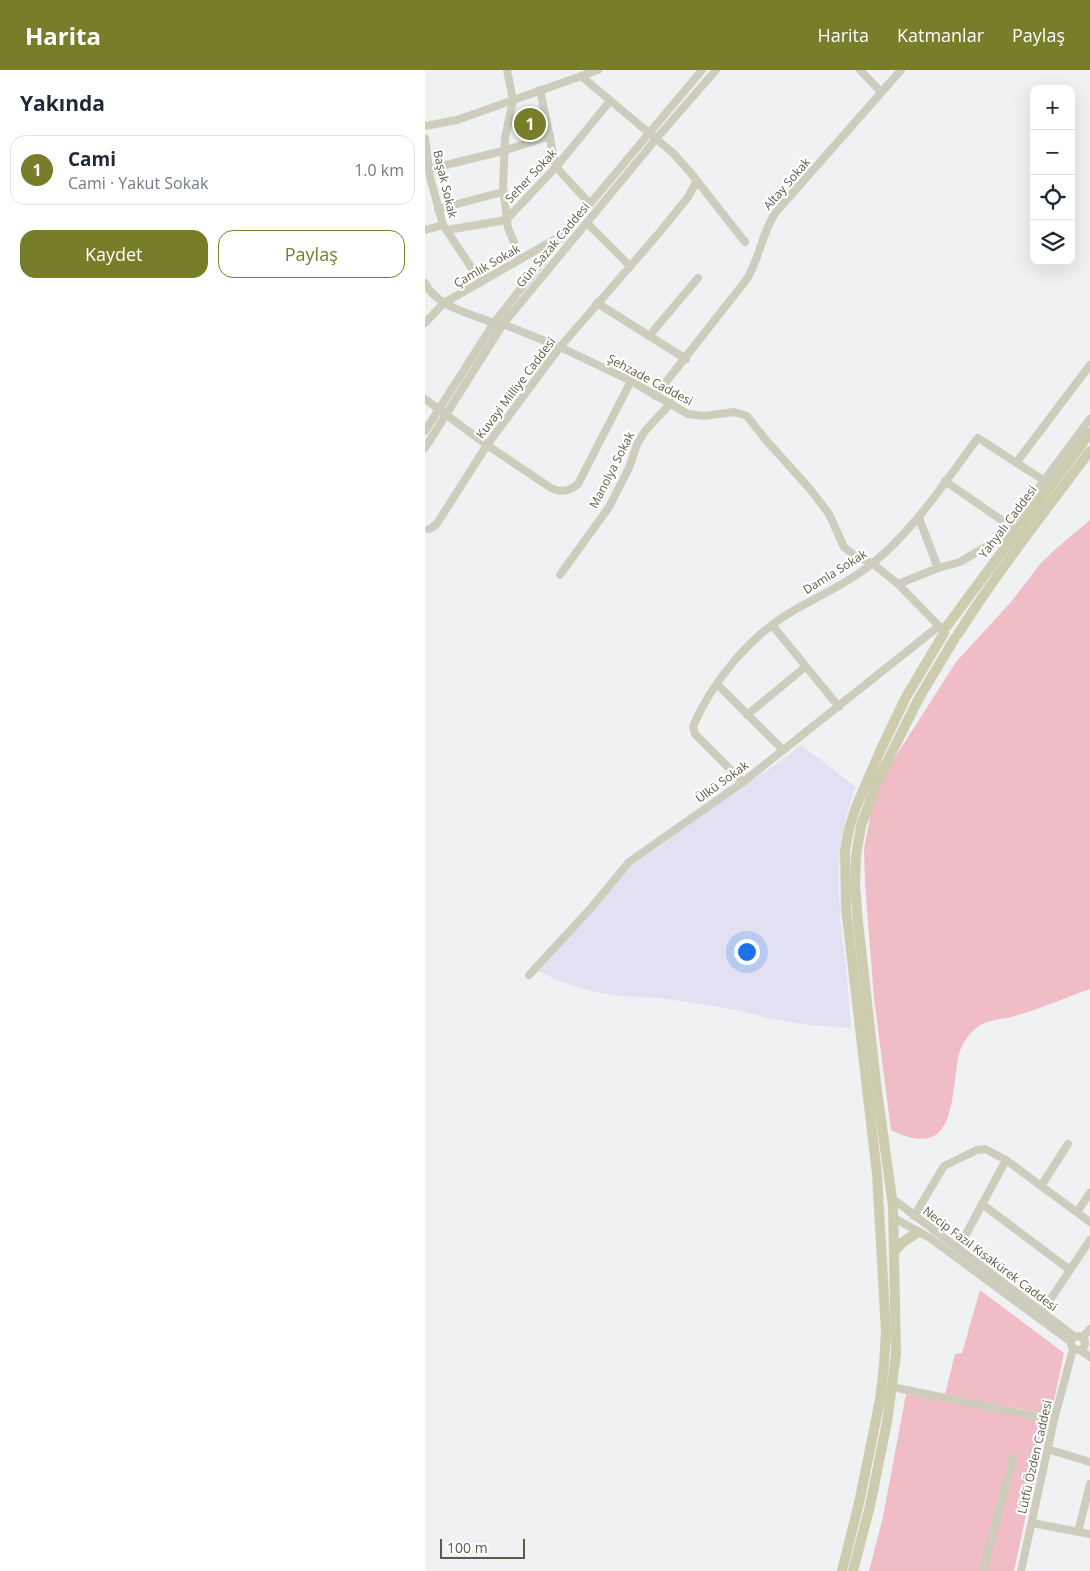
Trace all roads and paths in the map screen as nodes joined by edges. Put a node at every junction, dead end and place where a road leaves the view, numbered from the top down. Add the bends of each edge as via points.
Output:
1 (507, 70) edge
2 (598, 70) edge
3 (702, 70) edge
4 (716, 70) edge
5 (860, 70) edge
6 (901, 70) edge
7 (577, 75) edge
8 (540, 90) junction
9 (881, 92) junction
10 (513, 100) junction
11 (610, 101) junction
12 (425, 126) edge
13 (649, 133) junction
14 (550, 136) junction
15 (425, 138) edge
16 (656, 139) junction
17 (503, 151) junction
18 (556, 167) junction
19 (429, 169) junction
20 (697, 181) junction
21 (503, 192) junction
22 (589, 204) junction
23 (438, 209) junction
24 (506, 220) junction
25 (587, 223) junction
26 (445, 228) junction
27 (425, 230) edge
28 (565, 234) junction
29 (745, 242) dead end
30 (521, 259) junction
31 (630, 266) junction
32 (698, 278) dead end
33 (481, 282) junction
34 (426, 287) edge
35 (445, 303) junction
36 (597, 303) junction
37 (425, 323) edge
38 (499, 323) junction
39 (649, 336) junction
40 (560, 347) junction
41 (686, 359) junction
42 (1090, 365) edge
43 (631, 381) junction
44 (655, 396) junction
45 (425, 399) edge
46 (671, 403) junction
47 (442, 412) junction
48 (1090, 419) edge
49 (425, 431) edge
50 (1090, 433) edge
51 (487, 445) junction
52 (425, 448) edge
53 (1090, 451) edge
54 (1017, 463) junction
55 (945, 481) junction
56 (1047, 483) junction
57 (919, 518) junction
58 (1010, 526) junction
59 (427, 529) edge
60 (425, 537) edge
61 (872, 563) junction
62 (938, 568) junction
63 (560, 575) dead end
64 (898, 584) junction
65 (772, 625) junction
66 (944, 629) junction
67 (957, 636) junction
68 (805, 667) junction
69 (717, 684) junction
70 (839, 707) junction
71 (747, 715) junction
72 (783, 750) junction
73 (743, 782) junction
74 (529, 975) dead end
75 (1068, 1144) dead end
76 (1006, 1160) junction
77 (1041, 1186) junction
78 (1090, 1193) edge
79 (893, 1199) junction
80 (879, 1200) junction
81 (982, 1204) junction
82 (1077, 1212) junction
83 (914, 1216) junction
84 (880, 1218) junction
85 (894, 1218) junction
86 (1090, 1222) edge
87 (918, 1232) junction
88 (1090, 1240) edge
89 (957, 1249) junction
90 (895, 1251) junction
91 (1070, 1270) junction
92 (1043, 1312) junction
93 (1090, 1328) edge
94 (1080, 1344) edge
95 (1090, 1357) edge
96 (893, 1387) junction
97 (1054, 1420) junction
98 (1047, 1449) junction
99 (1013, 1458) dead end
100 (1090, 1462) edge
101 (1090, 1484) edge
102 (1031, 1523) junction
103 (1078, 1532) junction
104 (1090, 1534) edge
105 (841, 1571) edge
106 (853, 1571) edge
107 (983, 1571) edge
108 (1021, 1571) edge

1 - 10 street
2 - 7 street
3 - 13 street, Gün Sazak Caddesi
4 - 16 street, Gün Sazak Caddesi
5 - 9 street
6 - 9 street, Altay Sokak
7 - 8 street
7 - 11 street
8 - 10 street
8 - 14 street
9 - 41 street, Altay Sokak via 776,212 747,279
10 - 12 street via 457,120
10 - 17 street
11 - 13 street
11 - 18 street, Seher Sokak
13 - 16 street
13 - 22 street, Gün Sazak Caddesi
14 - 17 street
14 - 18 street
15 - 19 street, Başak Sokak
16 - 20 street
16 - 25 street, Gün Sazak Caddesi
17 - 19 street
17 - 21 street
18 - 22 street
18 - 24 street, Seher Sokak
19 - 23 street, Başak Sokak
20 - 29 street
20 - 31 street, Kuvayi Milliye Caddesi via 688,197
21 - 23 street
21 - 24 street
22 - 28 street, Gün Sazak Caddesi
23 - 26 street, Başak Sokak
24 - 26 street, Seher Sokak
24 - 30 street
25 - 31 street
25 - 38 street, Gün Sazak Caddesi
26 - 27 street, Seher Sokak
26 - 33 street, Başak Sokak
28 - 30 street, Çamlık Sokak
28 - 38 street, Gün Sazak Caddesi
30 - 33 street, Çamlık Sokak
31 - 36 street, Kuvayi Milliye Caddesi
32 - 39 street
33 - 35 street, Çamlık Sokak
34 - 35 street, Şehzade Caddesi
35 - 37 street, Çamlık Sokak
35 - 38 street, Şehzade Caddesi
36 - 39 street
36 - 40 street, Kuvayi Milliye Caddesi
38 - 40 street, Şehzade Caddesi
38 - 47 street, Gün Sazak Caddesi
39 - 41 street
40 - 43 street, Şehzade Caddesi
40 - 51 street, Kuvayi Milliye Caddesi
41 - 44 street, Altay Sokak
42 - 54 street
43 - 44 street, Şehzade Caddesi
43 - 51 street via 578,484 572,488 555,490
44 - 46 street, Şehzade Caddesi
45 - 47 street
46 - 61 street, Şehzade Caddesi via 693,415 734,412 747,416 829,514 844,548
46 - 63 street, Manolya Sokak via 645,431 609,507
47 - 49 street, Gün Sazak Caddesi
47 - 51 street
47 - 52 street, Gün Sazak Caddesi
48 - 56 street
50 - 56 main road, Yahyalı Caddesi
51 - 59 street, Kuvayi Milliye Caddesi via 436,525
53 - 67 main road, Yahyalı Caddesi via 1014,552
54 - 55 street, Damla Sokak via 978,438
54 - 56 street, Damla Sokak
55 - 57 street, Damla Sokak
55 - 58 street
56 - 58 street
56 - 66 main road, Yahyalı Caddesi
57 - 61 street, Damla Sokak
57 - 62 street
58 - 62 street via 1002,537 960,562
59 - 60 street, Kuvayi Milliye Caddesi
61 - 64 street, Şehzade Caddesi
61 - 65 street, Damla Sokak
62 - 64 street
64 - 66 street, Şehzade Caddesi
65 - 68 street
65 - 69 street, Damla Sokak via 746,648
66 - 67 main road via 952,625 956,627
66 - 70 street, Ülkü Sokak
66 - 80 main road, Yahyalı Caddesi via 881,749 856,807 845,851 846,908
67 - 79 main road, Yahyalı Caddesi via 919,698 877,782 861,826 855,856 858,922
68 - 70 street
68 - 71 street
69 - 71 street
69 - 73 street, Damla Sokak via 693,730
70 - 72 street, Ülkü Sokak
71 - 72 street
72 - 73 street, Ülkü Sokak
73 - 74 street, Ülkü Sokak via 629,862
75 - 77 street
76 - 77 street
76 - 81 street
76 - 83 street via 981,1149 944,1166
77 - 82 street
78 - 82 street
79 - 80 main road
79 - 83 street, Necip Fazıl Kısakürek Caddesi
79 - 85 main road, Yahyalı Caddesi
80 - 84 main road, Yahyalı Caddesi
81 - 89 street
81 - 91 street
82 - 86 street
83 - 89 street, Necip Fazıl Kısakürek Caddesi
84 - 85 main road
84 - 105 main road, Yahyalı Caddesi via 886,1319 884,1364 859,1503
85 - 87 street, Necip Fazıl Kısakürek Caddesi
85 - 90 main road, Yahyalı Caddesi
87 - 90 main road
87 - 94 street, Necip Fazıl Kısakürek Caddesi
88 - 91 street
89 - 92 street, Necip Fazıl Kısakürek Caddesi
90 - 96 main road, Yahyalı Caddesi via 896,1354
91 - 92 street
92 - 94 street, Necip Fazıl Kısakürek Caddesi
93 - 94 street
94 - 95 street, Necip Fazıl Kısakürek Caddesi
94 - 97 street, Lütfü Özden Caddesi
96 - 97 street
96 - 106 main road, Yahyalı Caddesi via 872,1498
97 - 98 street, Lütfü Özden Caddesi
98 - 100 street
98 - 102 street, Lütfü Özden Caddesi
99 - 107 street
101 - 103 street
102 - 103 street
102 - 108 street, Lütfü Özden Caddesi
103 - 104 street

